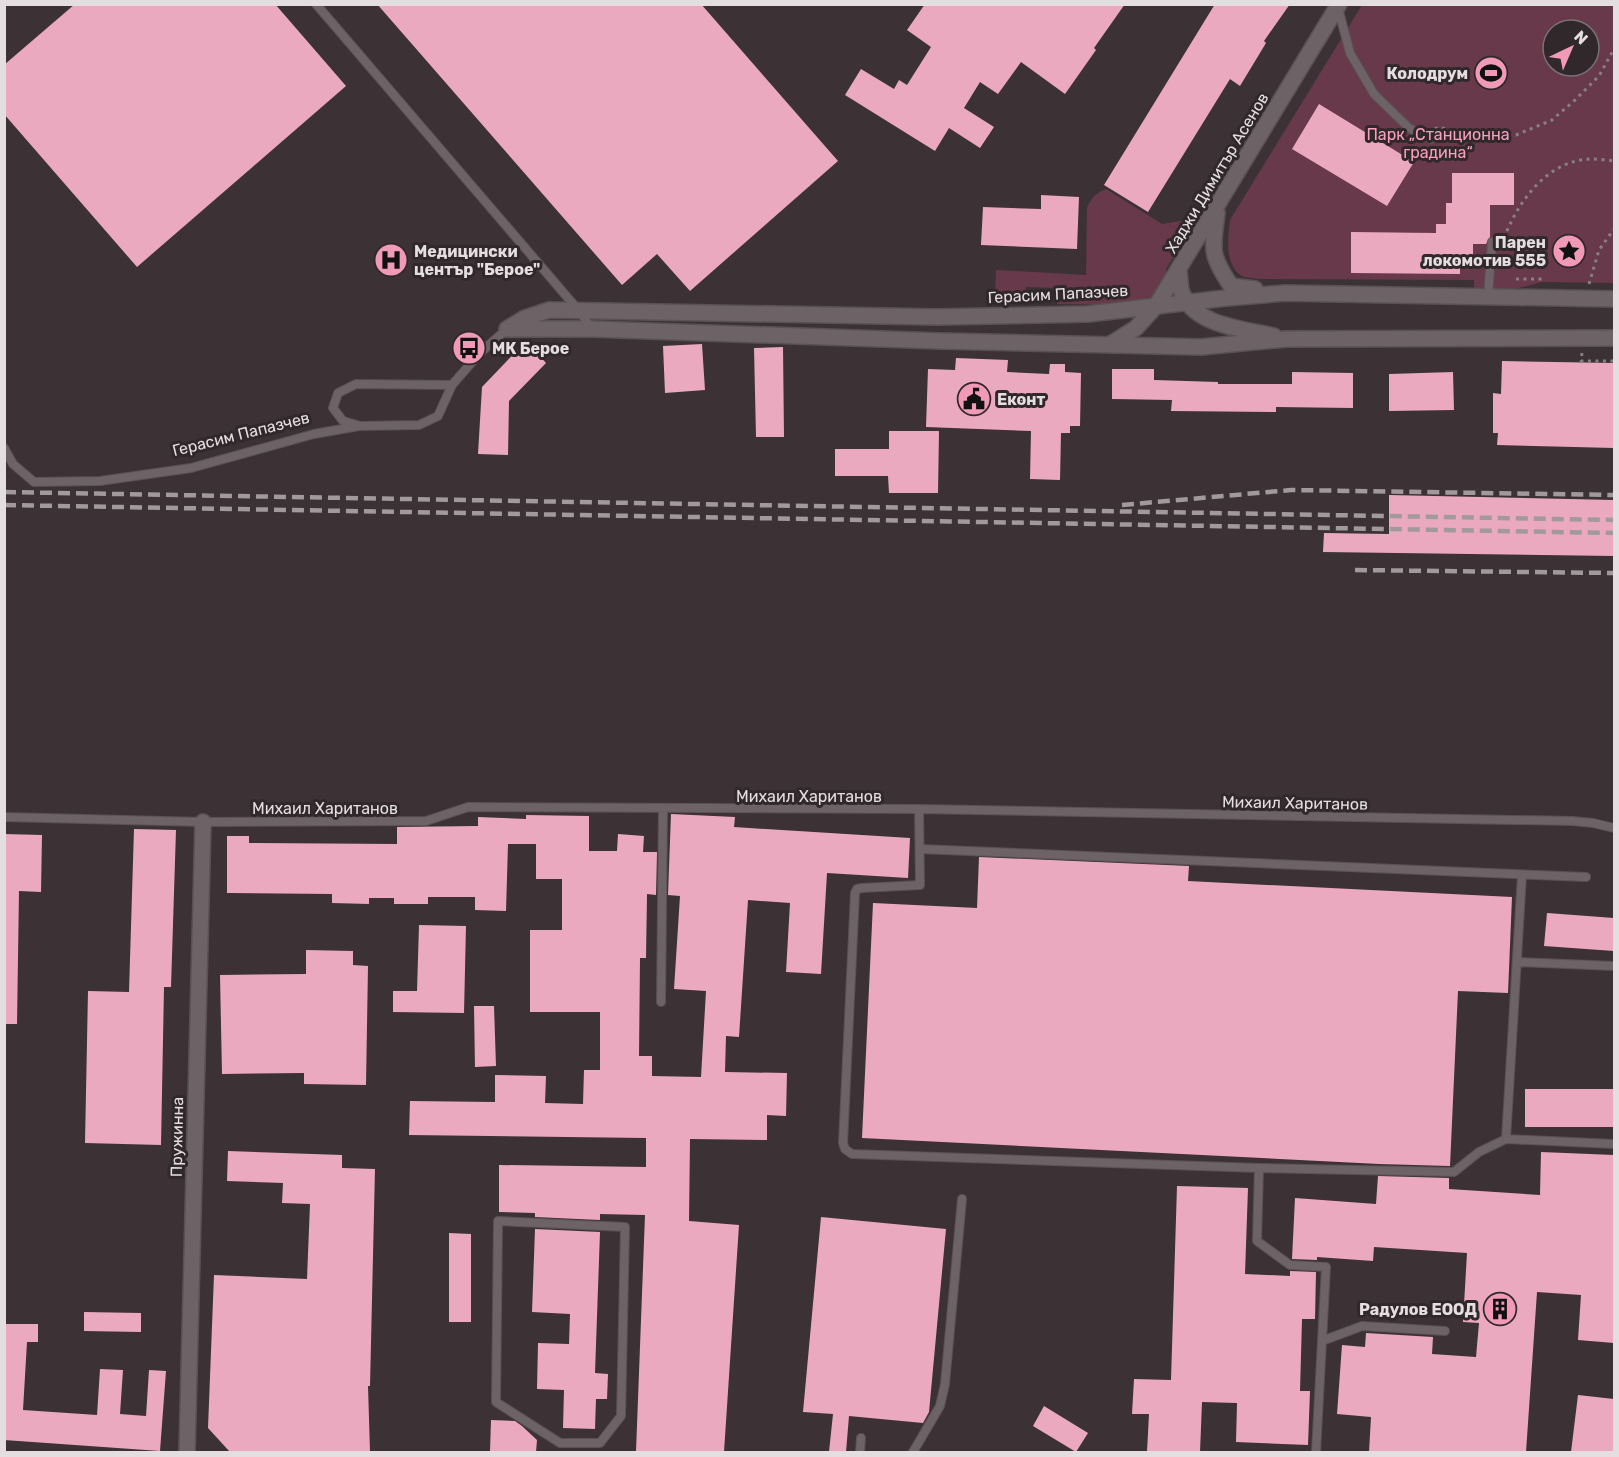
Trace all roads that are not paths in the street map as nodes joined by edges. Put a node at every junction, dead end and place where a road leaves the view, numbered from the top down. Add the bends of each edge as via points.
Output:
1 (315, 4) edge
2 (1339, 5) edge
3 (1431, 139) road end
4 (1218, 208) junction
5 (1492, 242) dead end
6 (1179, 272) junction
7 (1285, 293) junction
8 (1488, 296) junction
9 (1614, 299) edge
10 (1187, 302) junction
11 (1156, 306) junction
12 (580, 312) junction
13 (937, 317) junction
14 (507, 329) junction
15 (592, 329) junction
16 (1614, 338) edge
17 (1286, 339) junction
18 (940, 341) junction
19 (1109, 345) junction
20 (452, 385) junction
21 (359, 426) junction
22 (4, 448) edge
23 (663, 809) junction
24 (919, 809) junction
25 (4, 817) edge
26 (202, 822) junction
27 (1614, 828) edge
28 (920, 849) junction
29 (1522, 875) junction
30 (1586, 878) dead end
31 (1517, 962) junction
32 (1614, 966) edge
33 (661, 1002) dead end
34 (1506, 1139) junction
35 (1614, 1144) edge
36 (1259, 1168) junction
37 (962, 1199) dead end
38 (1444, 1331) dead end
39 (1322, 1341) junction
40 (861, 1438) dead end
41 (561, 1443) junction
42 (186, 1452) edge
43 (560, 1452) edge
44 (860, 1452) edge
45 (913, 1452) edge
46 (1316, 1452) edge

1 - 12 lane
2 - 3 lane via 1350,53 1374,94 1409,128
2 - 4 street, Хаджи Димитър Асенов
4 - 6 street, Хаджи Димитър Асенов
4 - 7 street via 1213,244 1216,264 1231,286
5 - 8 lane
6 - 10 street
6 - 11 street, Хаджи Димитър Асенов
7 - 8 street, Герасим Папазчев
7 - 10 street, Герасим Папазчев
8 - 9 street, Герасим Папазчев
10 - 11 street, Герасим Папазчев
10 - 17 street via 1207,318 1225,325
11 - 13 street, Герасим Папазчев via 1088,314
11 - 19 street, Хаджи Димитър Асенов via 1136,328
12 - 13 street, Герасим Папазчев
12 - 14 street, Герасим Папазчев via 549,310
12 - 15 lane
13 - 18 street
14 - 15 street
14 - 20 lane, Герасим Папазчев
15 - 18 street
16 - 17 street
17 - 19 street via 1201,347
18 - 19 street
20 - 21 lane, Герасим Папазчев via 438,416 419,425
20 - 21 lane via 356,384 338,393 333,408 343,421
21 - 22 lane, Герасим Папазчев via 314,434 191,468 100,481 34,482 13,464
23 - 24 lane, Михаил Хаританов
23 - 26 lane, Михаил Хаританов via 468,807 426,821
23 - 33 lane
24 - 27 lane, Михаил Хаританов via 1572,821
24 - 28 lane
25 - 26 lane, Михаил Хаританов
26 - 42 street, Пружинна
28 - 29 lane
28 - 36 lane via 918,886 862,888 855,893 845,1149 852,1154
29 - 30 lane
29 - 31 lane
31 - 32 lane
31 - 34 lane
34 - 35 lane
34 - 36 lane via 1479,1152 1454,1172
36 - 39 lane via 1257,1241 1290,1265 1326,1267
37 - 45 lane via 945,1384 940,1406
38 - 39 lane via 1362,1326
39 - 46 lane
40 - 44 lane
41 - 41 lane via 600,1443 621,1416 625,1227 498,1221 496,1402
41 - 43 lane

